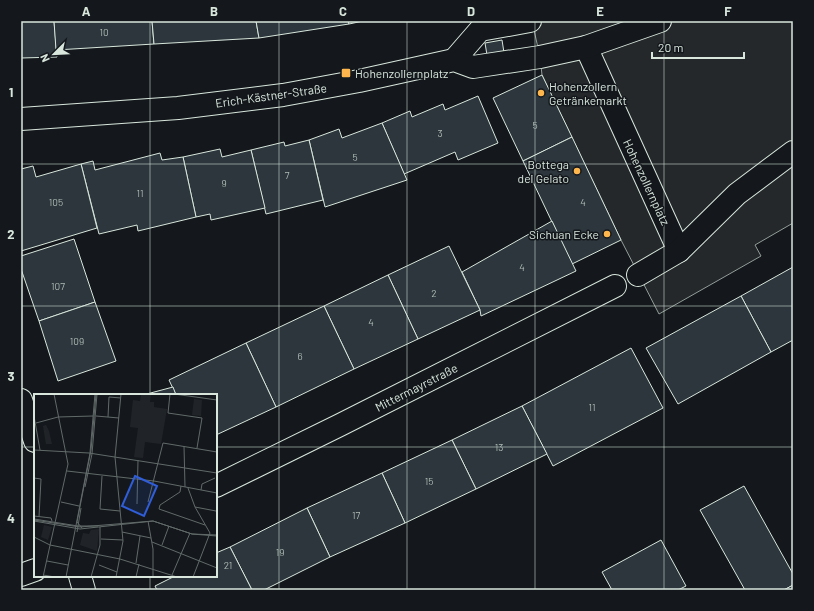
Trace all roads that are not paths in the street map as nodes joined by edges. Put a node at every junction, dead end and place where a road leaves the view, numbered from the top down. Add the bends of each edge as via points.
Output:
1 (530, 21) edge
2 (660, 21) edge
3 (612, 29) edge
4 (586, 47) junction
5 (495, 51) dead end
6 (454, 60) junction
7 (517, 60) junction
8 (21, 119) edge
9 (793, 152) edge
10 (679, 251) junction
11 (638, 275) dead end
12 (615, 286) dead end
13 (21, 400) edge
14 (34, 438) edge
15 (217, 486) edge
16 (34, 570) edge
17 (21, 575) edge
18 (80, 577) edge
19 (84, 590) edge

1 - 6 street via 480,30
2 - 3 street
3 - 4 street
4 - 7 street
4 - 10 street, Hohenzollernplatz
5 - 7 street via 514,47
6 - 7 street via 473,67
6 - 8 street, Erich-Kästner-Straße via 283,95 178,108
9 - 10 street via 737,194
10 - 11 street
12 - 15 street, Mittermayrstraße
13 - 14 street
16 - 17 street
18 - 19 street

